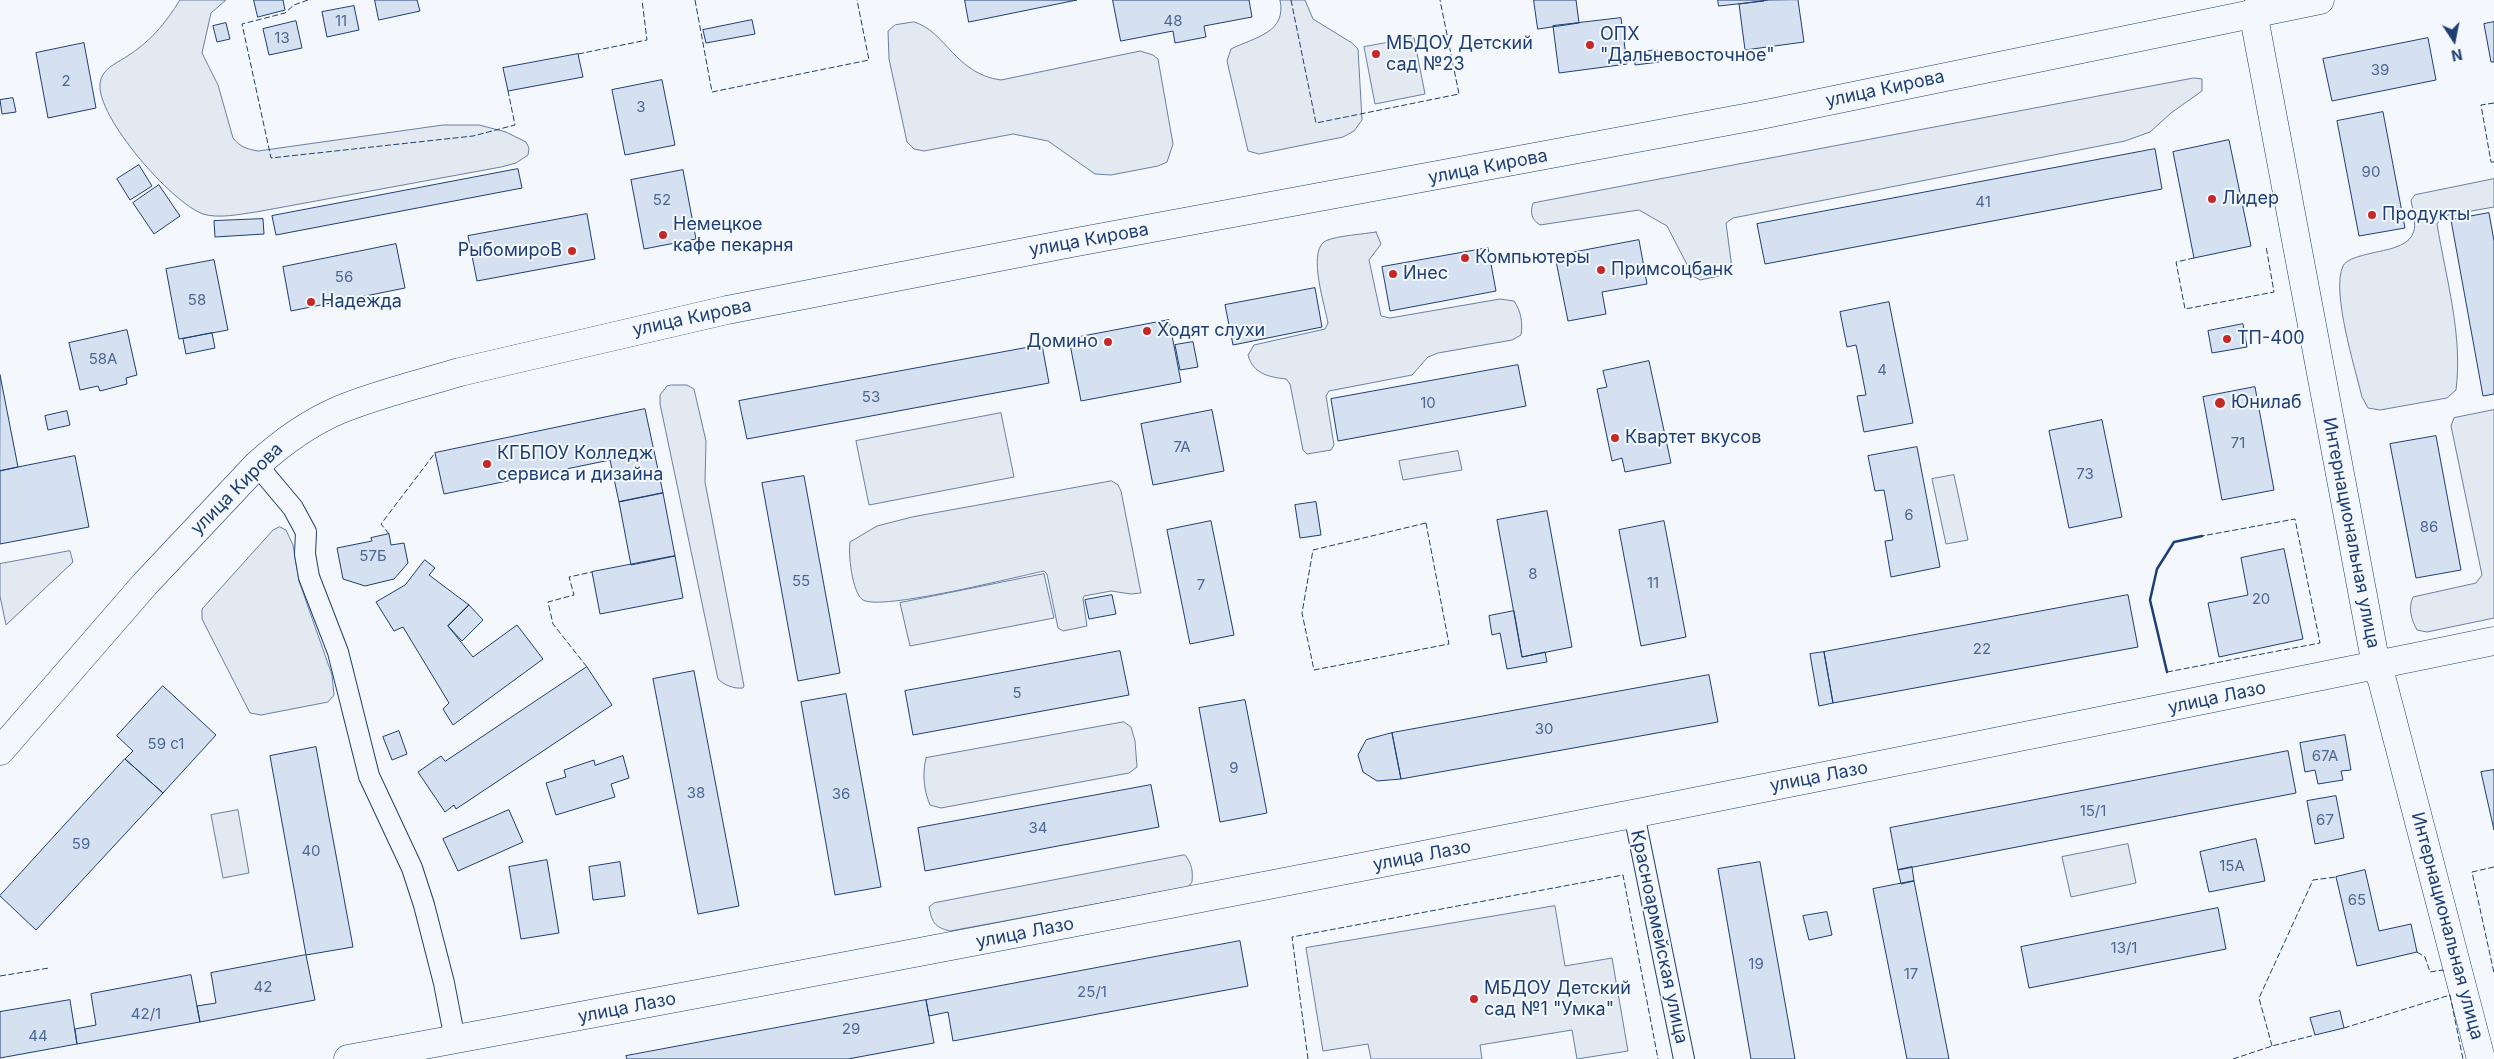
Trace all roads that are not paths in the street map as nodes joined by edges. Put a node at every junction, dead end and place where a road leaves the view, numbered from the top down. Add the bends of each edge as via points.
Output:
1 (2320, 0) edge
2 (2252, 6) edge
3 (257, 465) junction
4 (2494, 641) edge
5 (2376, 665) junction
6 (0, 752) edge
7 (1634, 814) junction
8 (455, 1040) junction
9 (348, 1059) edge
10 (1684, 1059) edge
11 (2481, 1059) edge

1 - 2 main road, улица Кирова
2 - 3 main road, улица Кирова via 1761,115 1066,244 620,334 460,372 339,410 300,431
2 - 5 main road, Интернациональная улица
3 - 6 main road, улица Кирова via 145,584
3 - 8 street via 293,508 306,532 309,577 338,652 369,776 412,868 424,905
4 - 5 main road, улица Лазо
5 - 7 main road, улица Лазо
5 - 11 main road, Интернациональная улица
7 - 8 main road, улица Лазо
7 - 10 street, Красноармейская улица
8 - 9 main road, улица Лазо

